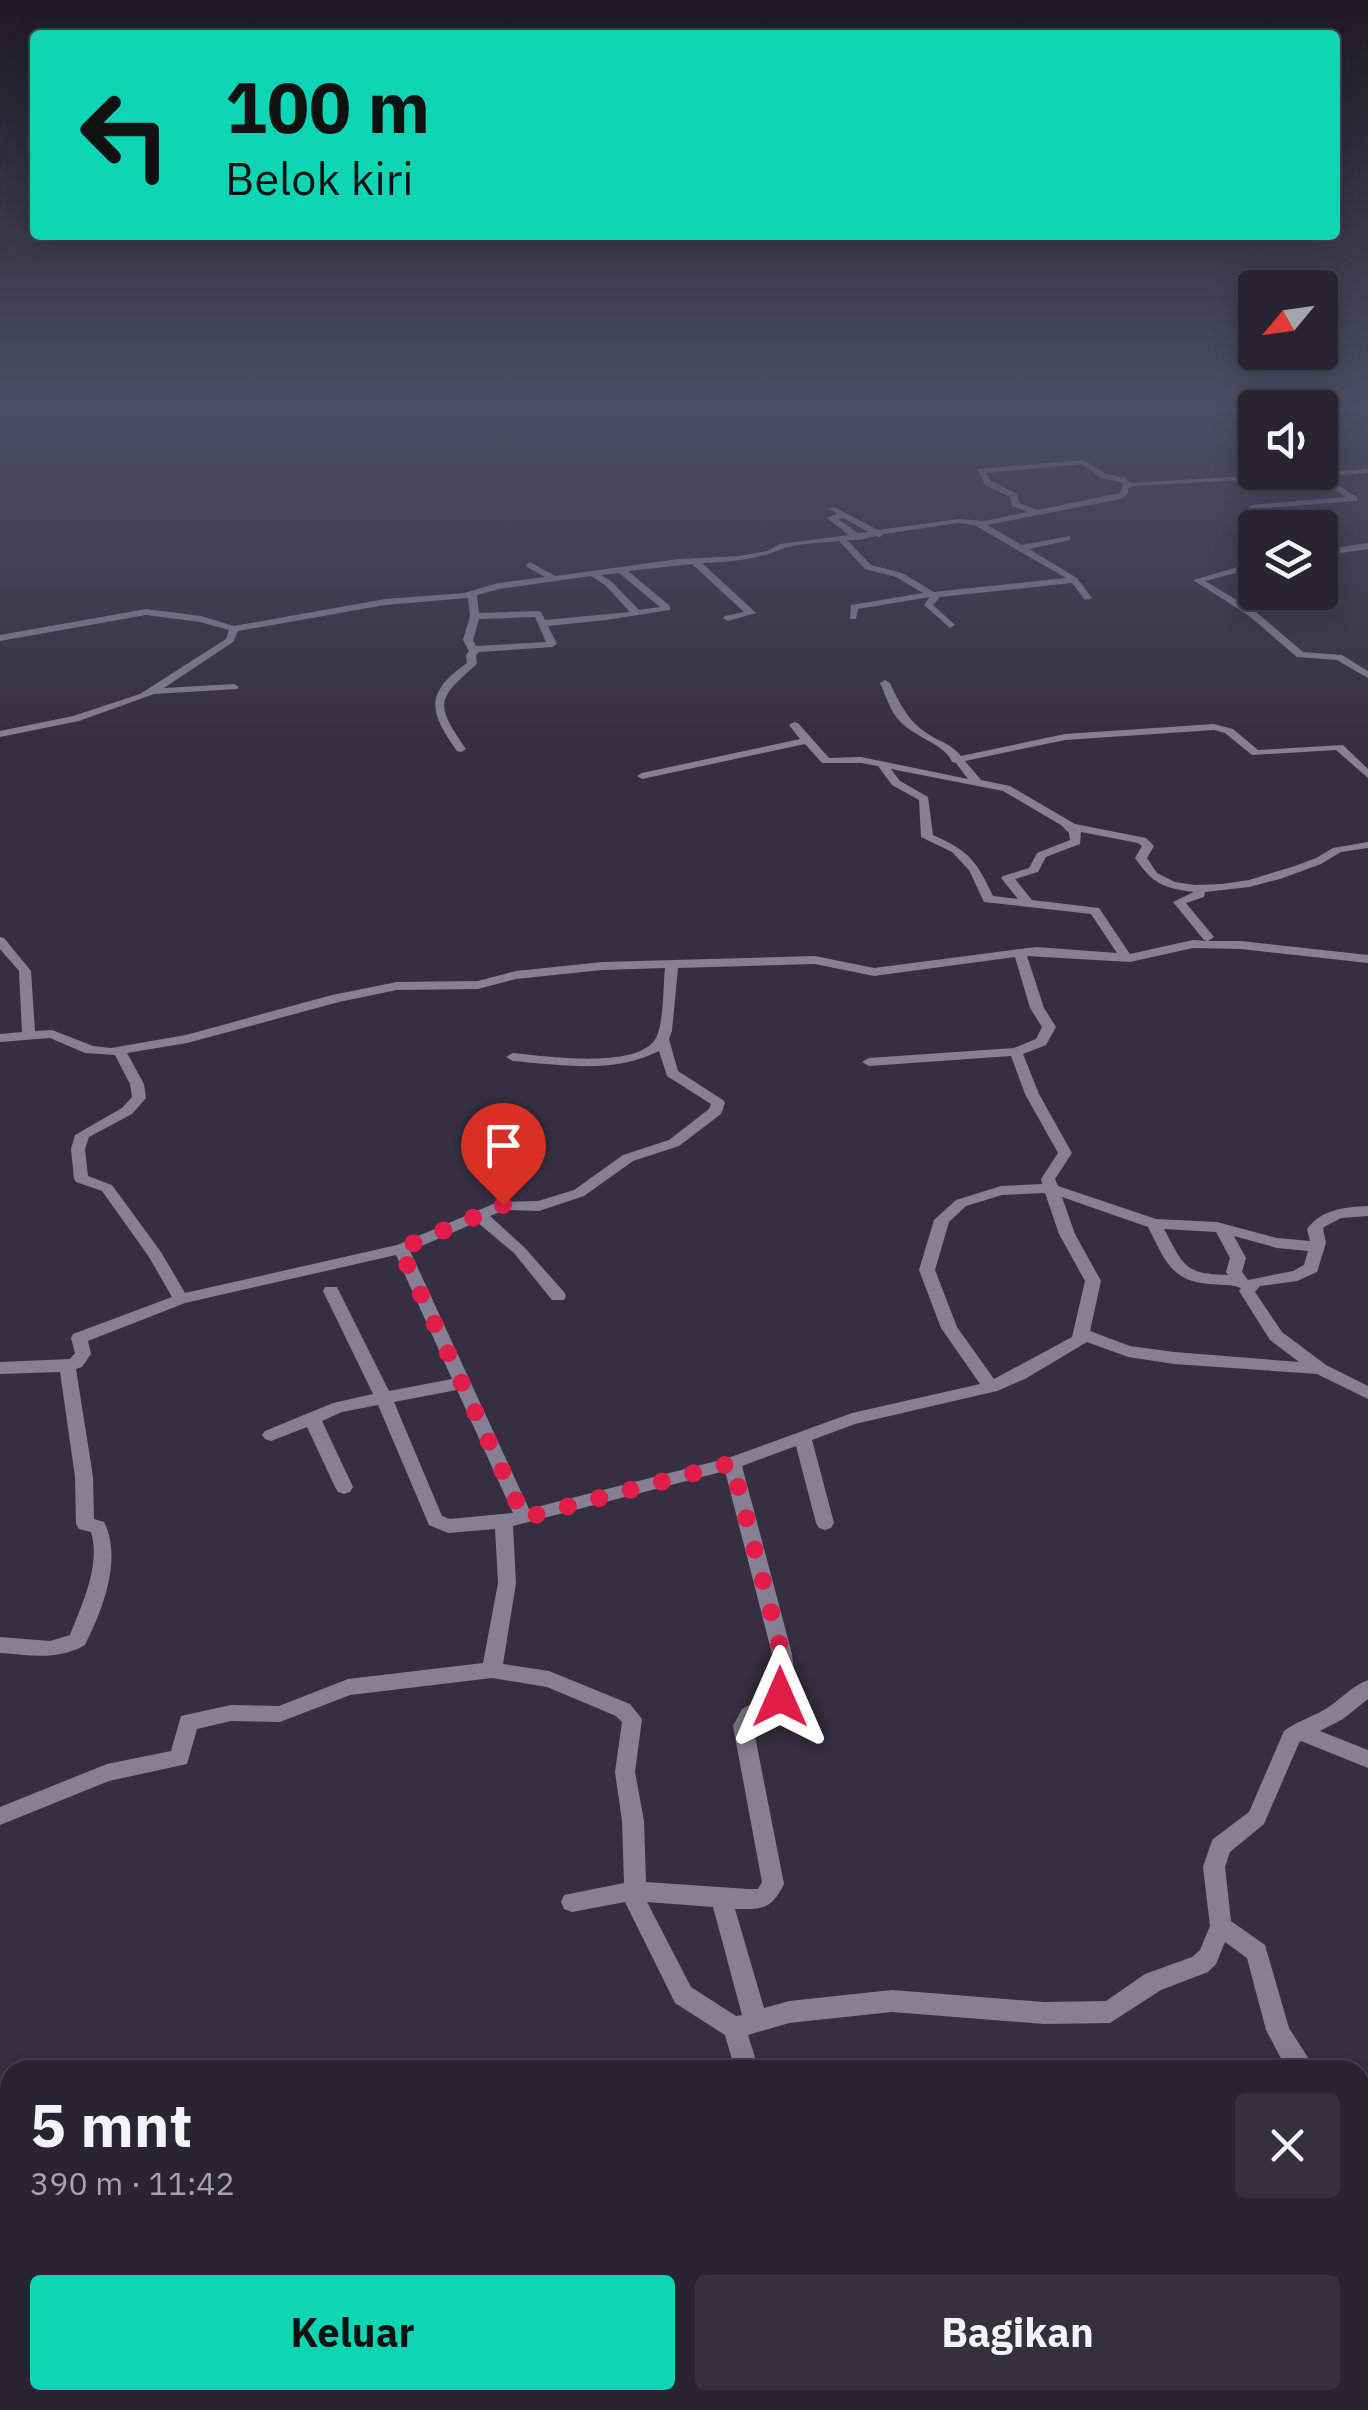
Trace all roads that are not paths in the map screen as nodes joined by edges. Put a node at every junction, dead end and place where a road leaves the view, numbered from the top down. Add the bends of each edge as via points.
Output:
1 (837, 517) edge
2 (850, 517) edge
3 (1006, 517) edge
4 (977, 523) junction
5 (880, 534) junction
6 (859, 538) junction
7 (1067, 538) dead end
8 (843, 540) junction
9 (1368, 546) edge
10 (1019, 548) junction
11 (1338, 550) edge
12 (694, 561) junction
13 (530, 565) dead end
14 (1238, 569) edge
15 (622, 570) junction
16 (593, 574) junction
17 (554, 579) junction
18 (1074, 580) junction
19 (472, 594) junction
20 (932, 594) junction
21 (1088, 598) dead end
22 (1238, 602) edge
23 (1249, 610) edge
24 (636, 613) junction
25 (475, 616) junction
26 (852, 617) dead end
27 (728, 618) dead end
28 (545, 623) junction
29 (950, 625) dead end
30 (234, 629) junction
31 (0, 638) edge
32 (473, 650) junction
33 (1368, 675) edge
34 (885, 683) dead end
35 (234, 687) dead end
36 (154, 691) junction
37 (794, 725) dead end
38 (0, 734) edge
39 (808, 740) junction
40 (461, 749) dead end
41 (956, 760) junction
42 (882, 766) junction
43 (1368, 775) edge
44 (642, 776) dead end
45 (977, 783) junction
46 (1066, 824) junction
47 (1368, 845) edge
48 (1213, 891) junction
49 (1029, 904) junction
50 (1208, 936) dead end
51 (0, 941) edge
52 (1020, 953) junction
53 (1126, 958) junction
54 (1368, 959) edge
55 (672, 964) junction
56 (29, 1034) junction
57 (0, 1038) edge
58 (662, 1039) junction
59 (118, 1051) junction
60 (1016, 1052) junction
61 (512, 1057) dead end
62 (869, 1062) dead end
63 (1050, 1188) junction
64 (1368, 1211) edge
65 (480, 1216) junction
66 (1154, 1224) junction
67 (1222, 1228) junction
68 (1317, 1248) junction
69 (400, 1249) junction
70 (1244, 1285) junction
71 (330, 1291) dead end
72 (558, 1296) dead end
73 (181, 1298) junction
74 (1084, 1334) junction
75 (67, 1366) junction
76 (0, 1368) edge
77 (1320, 1369) junction
78 (463, 1383) junction
79 (991, 1387) junction
80 (1368, 1393) edge
81 (385, 1401) junction
82 (312, 1418) junction
83 (271, 1435) dead end
84 (802, 1437) junction
85 (732, 1463) junction
86 (344, 1487) dead end
87 (524, 1518) junction
88 (504, 1522) junction
89 (825, 1524) dead end
90 (0, 1645) edge
91 (492, 1670) junction
92 (1368, 1688) edge
93 (1298, 1731) junction
94 (1368, 1760) edge
95 (0, 1816) edge
96 (636, 1892) junction
97 (722, 1900) junction
98 (572, 1902) dead end
99 (1221, 1926) junction
100 (745, 2025) junction
101 (747, 2060) edge
102 (1295, 2060) edge

1 - 6 street via 832,519
2 - 5 street
3 - 4 street
4 - 5 street
4 - 10 street
5 - 6 street
6 - 8 street
7 - 10 street
8 - 12 street
8 - 20 street via 868,567
9 - 11 street
10 - 18 street
12 - 15 street
12 - 27 street via 751,613
13 - 17 street
14 - 22 street via 1197,580
15 - 16 street
15 - 24 street via 667,607
16 - 17 street
16 - 24 street
17 - 19 street
18 - 20 street
18 - 21 street
19 - 25 street
19 - 30 street
20 - 26 street via 854,607
20 - 29 street via 936,598 928,605
23 - 33 street via 1300,655 1339,657
24 - 28 street
25 - 28 street via 534,613
25 - 32 street via 468,640
28 - 32 street via 552,645
30 - 31 street via 146,612
30 - 36 street via 230,640
32 - 40 street via 472,664 447,680 439,700 445,726
34 - 41 street via 901,716
35 - 36 street
36 - 38 street via 75,719
37 - 39 street
39 - 42 street via 830,762
39 - 44 street
41 - 43 street via 1065,737 1214,728 1256,753 1339,747
41 - 45 street
42 - 45 street
42 - 49 street via 896,783 924,798 926,837 956,850 988,899
45 - 46 street via 1006,788
46 - 48 street via 1142,840 1148,846 1141,858 1145,868 1172,885
46 - 49 street via 1076,842 1041,854 1034,870 1007,878
47 - 48 street
48 - 50 street via 1178,900
49 - 53 street via 1095,911
51 - 56 street via 25,971
52 - 53 street
52 - 55 street via 874,972 815,960
52 - 60 street via 1050,1031
53 - 54 street via 1214,944
55 - 58 street
55 - 59 street via 540,972 478,986 397,986
56 - 57 street
56 - 59 street via 61,1035 90,1050
58 - 61 street via 614,1062
58 - 65 street via 672,1073 718,1102 716,1111 674,1143 628,1158 579,1192 539,1206 503,1205
59 - 73 street via 139,1098 82,1135 81,1179 108,1188
60 - 62 street
60 - 63 street via 1065,1153 1049,1174
63 - 66 street
63 - 74 street via 1093,1281
63 - 79 street via 1000,1191 951,1208 927,1270 948,1328
64 - 68 street via 1319,1222
65 - 69 street
65 - 72 street
66 - 67 street
66 - 70 street via 1182,1274
67 - 68 street
67 - 70 street
68 - 70 street via 1305,1274
69 - 73 street
69 - 78 street
70 - 77 street via 1276,1336
71 - 81 street
73 - 75 street via 85,1334 78,1342 80,1360
74 - 77 street via 1174,1358
74 - 79 street
75 - 76 street
75 - 90 street via 84,1477 84,1524 103,1534 99,1582 71,1645
77 - 80 street
78 - 81 street
78 - 87 street
79 - 84 street
81 - 82 street via 349,1404
81 - 88 street via 435,1520 448,1526
82 - 83 street
82 - 86 street
84 - 85 street
84 - 89 street
85 - 87 street
85 - 97 street via 785,1682 780,1697 743,1726 774,1884 764,1898
87 - 88 street
88 - 91 street via 507,1583
91 - 95 street via 348,1686 280,1714 231,1713 188,1722 180,1758 107,1773
91 - 96 street via 550,1679 632,1719 625,1772
92 - 93 street
93 - 94 street
93 - 99 street via 1257,1818 1214,1858
96 - 97 street
96 - 98 street
96 - 100 street via 683,1995
97 - 100 street
99 - 100 street via 1200,1966 1153,1982 1110,2012 892,2001 789,2012
99 - 102 street via 1257,1952 1272,2012
100 - 101 street

